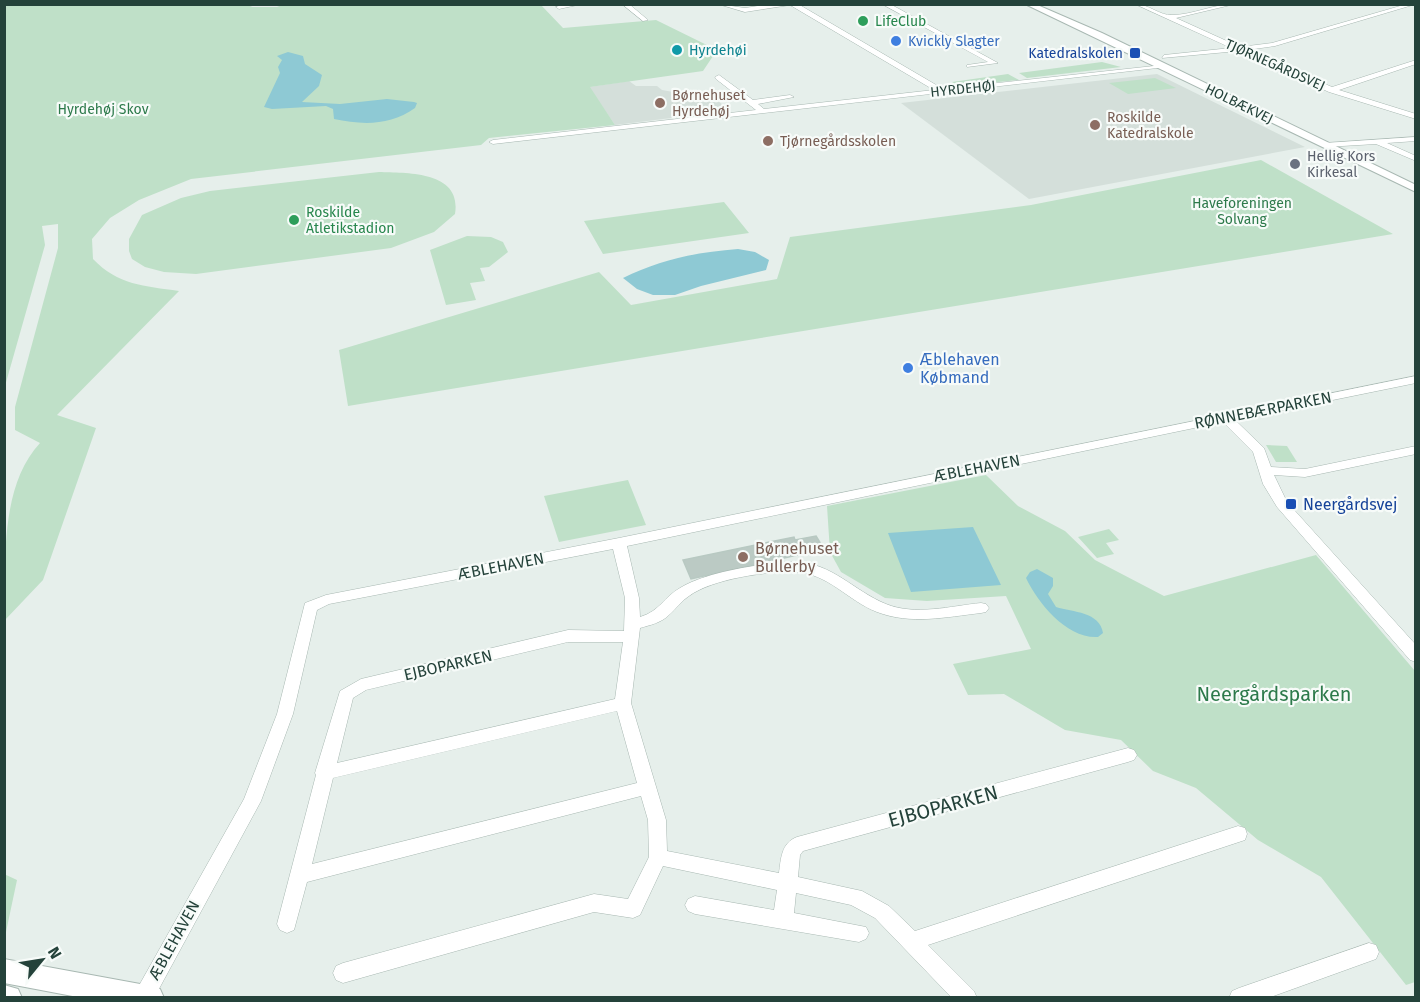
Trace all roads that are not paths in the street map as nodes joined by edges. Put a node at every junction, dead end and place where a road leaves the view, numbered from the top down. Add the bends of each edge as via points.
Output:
1 (579, 4) edge
2 (625, 4) edge
3 (721, 4) edge
4 (790, 4) edge
5 (885, 4) edge
6 (1019, 4) edge
7 (1028, 4) edge
8 (1138, 4) edge
9 (1232, 4) edge
10 (1400, 4) edge
11 (1413, 6) edge
12 (559, 7) dead end
13 (1062, 18) junction
14 (1169, 18) junction
15 (645, 20) dead end
16 (1240, 49) junction
17 (1163, 62) junction
18 (1416, 62) edge
19 (969, 66) dead end
20 (735, 78) dead end
21 (1332, 90) junction
22 (940, 92) junction
23 (790, 97) dead end
24 (752, 103) junction
25 (692, 111) dead end
26 (763, 112) junction
27 (1416, 117) edge
28 (1416, 139) edge
29 (494, 142) dead end
30 (1378, 142) junction
31 (1325, 146) junction
32 (1395, 157) dead end
33 (1416, 159) edge
34 (1416, 166) edge
35 (1416, 189) edge
36 (1416, 379) edge
37 (1226, 418) junction
38 (1111, 441) joint
39 (1416, 450) edge
40 (1268, 471) junction
41 (619, 543) junction
42 (981, 608) dead end
43 (633, 631) junction
44 (1416, 656) edge
45 (623, 703) junction
46 (1128, 755) dead end
47 (324, 773) junction
48 (649, 787) junction
49 (1238, 834) dead end
50 (658, 857) junction
51 (299, 876) junction
52 (788, 883) junction
53 (695, 905) dead end
54 (783, 920) junction
55 (288, 924) dead end
56 (859, 933) dead end
57 (913, 941) junction
58 (1369, 952) dead end
59 (4, 972) edge
60 (343, 973) dead end
61 (146, 997) edge
62 (967, 998) edge
63 (1239, 998) edge

1 - 12 street
2 - 15 street
3 - 4 street via 745,10
4 - 22 street
5 - 19 street via 995,63
6 - 13 street, HOLBÆKVEJ
7 - 13 street, HOLBÆKVEJ
8 - 14 street, TJØRNEGÅRDSVEJ
9 - 14 street
10 - 11 street
11 - 16 street, HYRDEHØJ via 1273,45
13 - 17 street, HOLBÆKVEJ
14 - 16 street, TJØRNEGÅRDSVEJ
16 - 17 street, HYRDEHØJ
16 - 21 street, TJØRNEGÅRDSVEJ
17 - 22 street, HYRDEHØJ
17 - 31 street, HOLBÆKVEJ
18 - 21 street
20 - 24 street via 721,79
21 - 27 street, TJØRNEGÅRDSVEJ
22 - 26 street, HYRDEHØJ
23 - 24 street
24 - 25 street
24 - 26 street
26 - 29 street, HYRDEHØJ
28 - 30 street
30 - 31 street
30 - 33 street
31 - 35 street, HOLBÆKVEJ
32 - 34 street
36 - 37 street, RØNNEBÆRPARKEN
37 - 38 street, RØNNEBÆRPARKEN
37 - 40 street via 1259,451
38 - 41 street, ÆBLEHAVEN
39 - 40 street via 1305,473
40 - 44 street via 1270,484 1282,504
41 - 43 street via 632,598
41 - 61 street, ÆBLEHAVEN via 326,600 310,607 285,714 252,801
42 - 43 street, EJBOPARKEN via 922,614 884,609 862,599 829,575 798,567 688,589 656,618
43 - 45 street
43 - 47 street, EJBOPARKEN via 568,636 355,688 343,699
45 - 47 street
45 - 48 street
46 - 52 street, EJBOPARKEN via 796,845 791,853
47 - 51 street, EJBOPARKEN
48 - 50 street via 657,820
48 - 51 street
49 - 57 street
50 - 52 street
50 - 60 street via 633,909 594,903
51 - 55 street, EJBOPARKEN
52 - 54 street, EJBOPARKEN
52 - 57 street via 855,897 882,912
53 - 54 street
54 - 56 street
57 - 62 street
58 - 63 street
59 - 61 street

